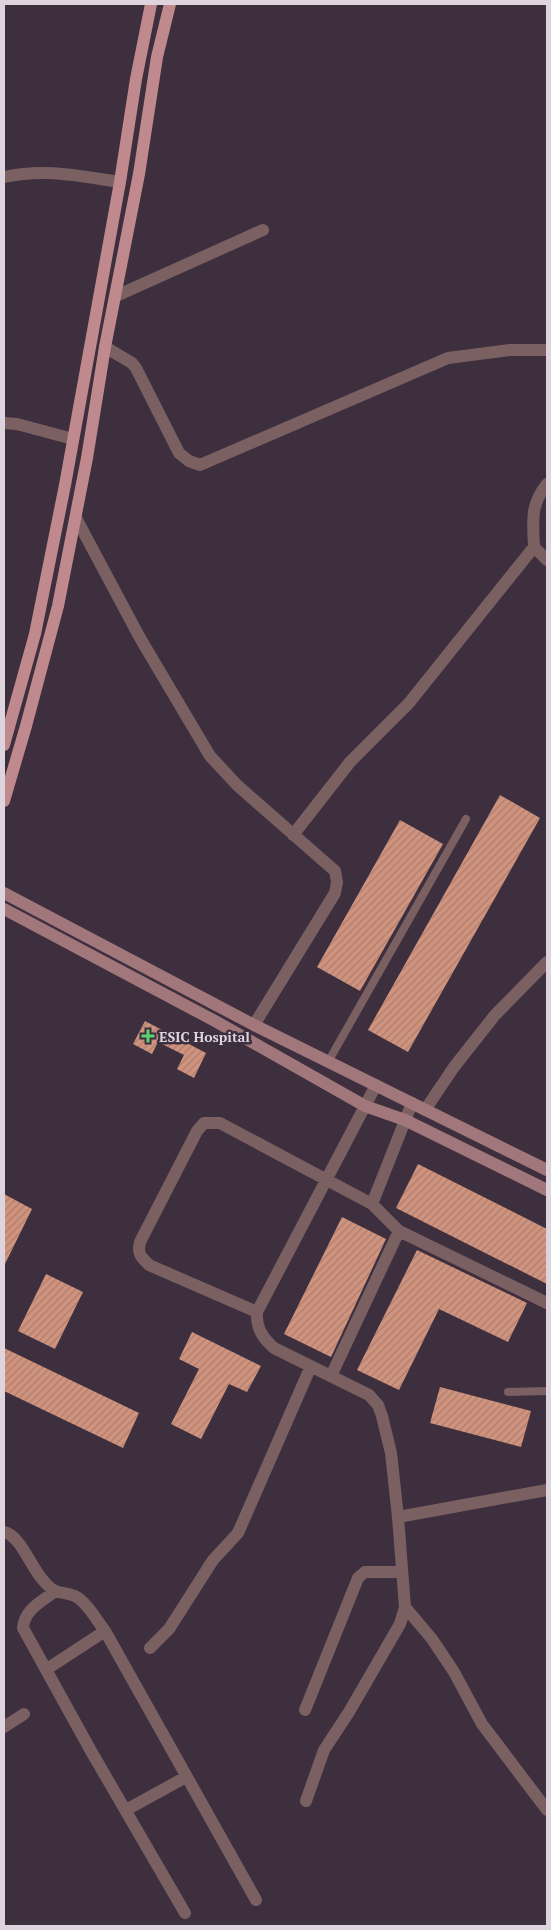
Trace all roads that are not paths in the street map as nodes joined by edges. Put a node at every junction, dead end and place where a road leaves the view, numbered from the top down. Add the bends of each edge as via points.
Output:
1 (151, 4) edge
2 (170, 4) edge
3 (4, 178) edge
4 (120, 182) junction
5 (263, 230) dead end
6 (116, 296) junction
7 (105, 347) junction
8 (547, 350) edge
9 (4, 423) edge
10 (73, 439) junction
11 (547, 484) edge
12 (76, 518) junction
13 (534, 547) junction
14 (547, 560) edge
15 (4, 745) edge
16 (4, 801) edge
17 (466, 819) dead end
18 (294, 835) junction
19 (4, 893) edge
20 (4, 909) edge
21 (547, 962) edge
22 (254, 1025) junction
23 (328, 1062) junction
24 (376, 1085) junction
25 (412, 1103) junction
26 (366, 1106) junction
27 (425, 1110) junction
28 (405, 1120) junction
29 (547, 1170) edge
30 (326, 1180) junction
31 (547, 1190) edge
32 (372, 1204) junction
33 (399, 1232) junction
34 (547, 1303) edge
35 (257, 1312) junction
36 (311, 1366) junction
37 (331, 1376) junction
38 (547, 1391) edge
39 (508, 1392) dead end
40 (547, 1490) edge
41 (398, 1517) junction
42 (4, 1532) edge
43 (401, 1572) junction
44 (54, 1592) junction
45 (405, 1607) junction
46 (105, 1631) junction
47 (150, 1648) dead end
48 (47, 1669) junction
49 (304, 1710) dead end
50 (24, 1714) dead end
51 (4, 1727) edge
52 (186, 1777) junction
53 (306, 1801) dead end
54 (126, 1810) junction
55 (547, 1810) edge
56 (256, 1900) dead end
57 (185, 1913) dead end

1 - 4 main road
2 - 6 main road via 157,56
3 - 4 street via 23,173 52,172
4 - 10 main road
5 - 6 street
6 - 7 main road
7 - 8 street via 132,362 180,453 200,466 448,358 510,350
7 - 12 main road
9 - 10 street
10 - 15 main road via 35,634
11 - 13 street via 539,494 532,514
12 - 16 main road via 58,606
12 - 18 street via 140,638 210,756 237,785
13 - 14 street
13 - 18 street via 414,697 350,762
17 - 23 lane
18 - 22 street via 335,871 335,893
19 - 22 main road
20 - 26 main road
21 - 27 street via 496,1015 454,1067
22 - 23 main road
23 - 24 main road
24 - 25 main road
24 - 26 street
25 - 27 main road
25 - 28 street
26 - 28 main road
26 - 30 street
27 - 29 main road
28 - 31 main road
28 - 32 street
30 - 32 street
30 - 35 street
30 - 35 street via 220,1123 204,1123 197,1132 138,1251 149,1265
32 - 33 street
33 - 34 street
33 - 37 street
35 - 36 street via 256,1324 263,1338 274,1348
36 - 37 street
36 - 47 street via 238,1532 214,1560 169,1630
37 - 41 street via 369,1395 378,1405 390,1453
38 - 39 lane
40 - 41 street
41 - 43 street
42 - 44 street via 16,1540 40,1578
43 - 45 street
43 - 49 street via 365,1572 358,1578
44 - 46 street via 76,1596
44 - 48 street via 23,1618 23,1628
45 - 53 street via 400,1624 324,1750
45 - 55 street via 454,1672 482,1724
46 - 48 street
46 - 52 street
48 - 54 street
50 - 51 street
52 - 54 street
52 - 56 street
54 - 57 street

